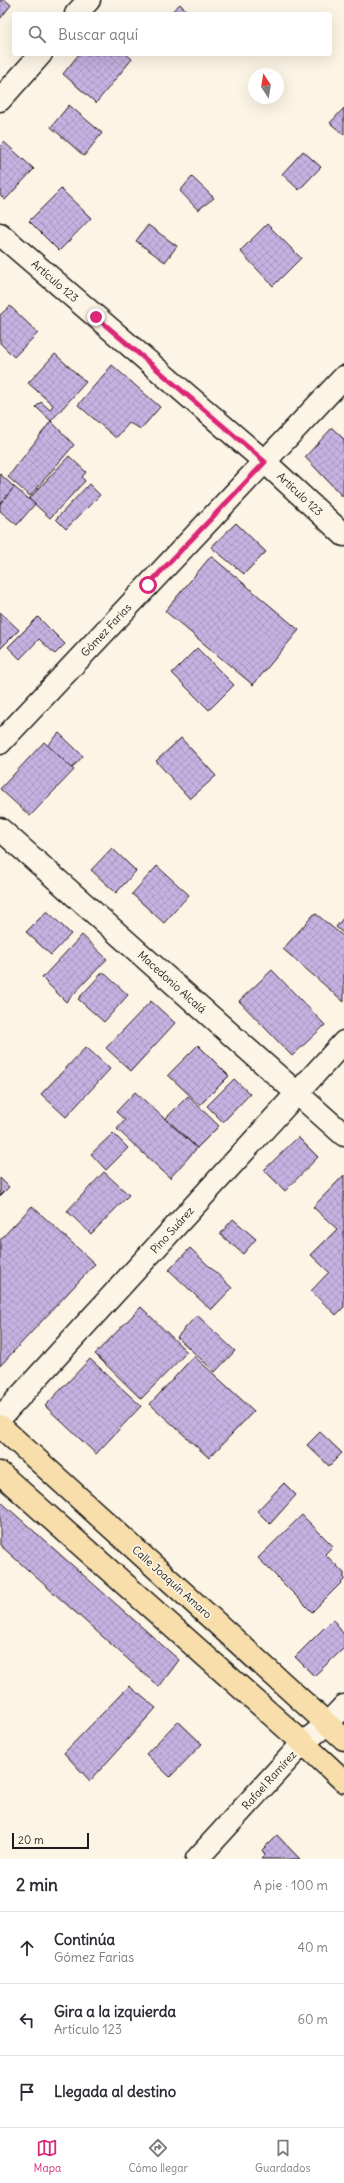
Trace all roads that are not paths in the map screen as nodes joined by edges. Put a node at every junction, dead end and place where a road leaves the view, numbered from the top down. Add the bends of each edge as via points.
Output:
1 (89, 0) edge
2 (78, 12) edge
3 (39, 56) edge
4 (0, 100) edge
5 (0, 234) edge
6 (344, 377) edge
7 (265, 462) junction
8 (344, 535) edge
9 (0, 743) edge
10 (0, 829) edge
11 (344, 1042) edge
12 (296, 1093) junction
13 (344, 1135) edge
14 (0, 1418) edge
15 (0, 1426) edge
16 (0, 1473) edge
17 (344, 1706) edge
18 (328, 1723) junction
19 (344, 1739) edge
20 (303, 1743) junction
21 (344, 1782) edge
22 (197, 1859) edge

1 - 2 street
3 - 4 street
5 - 7 street, Artículo 123
6 - 7 street, Gómez Farias
7 - 8 street, Artículo 123
7 - 9 street, Gómez Farias
10 - 12 street, Macedonio Alcalá
11 - 12 street, Pino Suárez
12 - 13 street, Macedonio Alcalá
12 - 14 street, Pino Suárez
15 - 18 main road, Calle Joaquín Amaro
16 - 20 main road
17 - 18 street, Rafael Ramírez
18 - 19 main road, Calle Joaquín Amaro
18 - 20 street, Rafael Ramírez
20 - 21 main road
20 - 22 street, Rafael Ramírez

